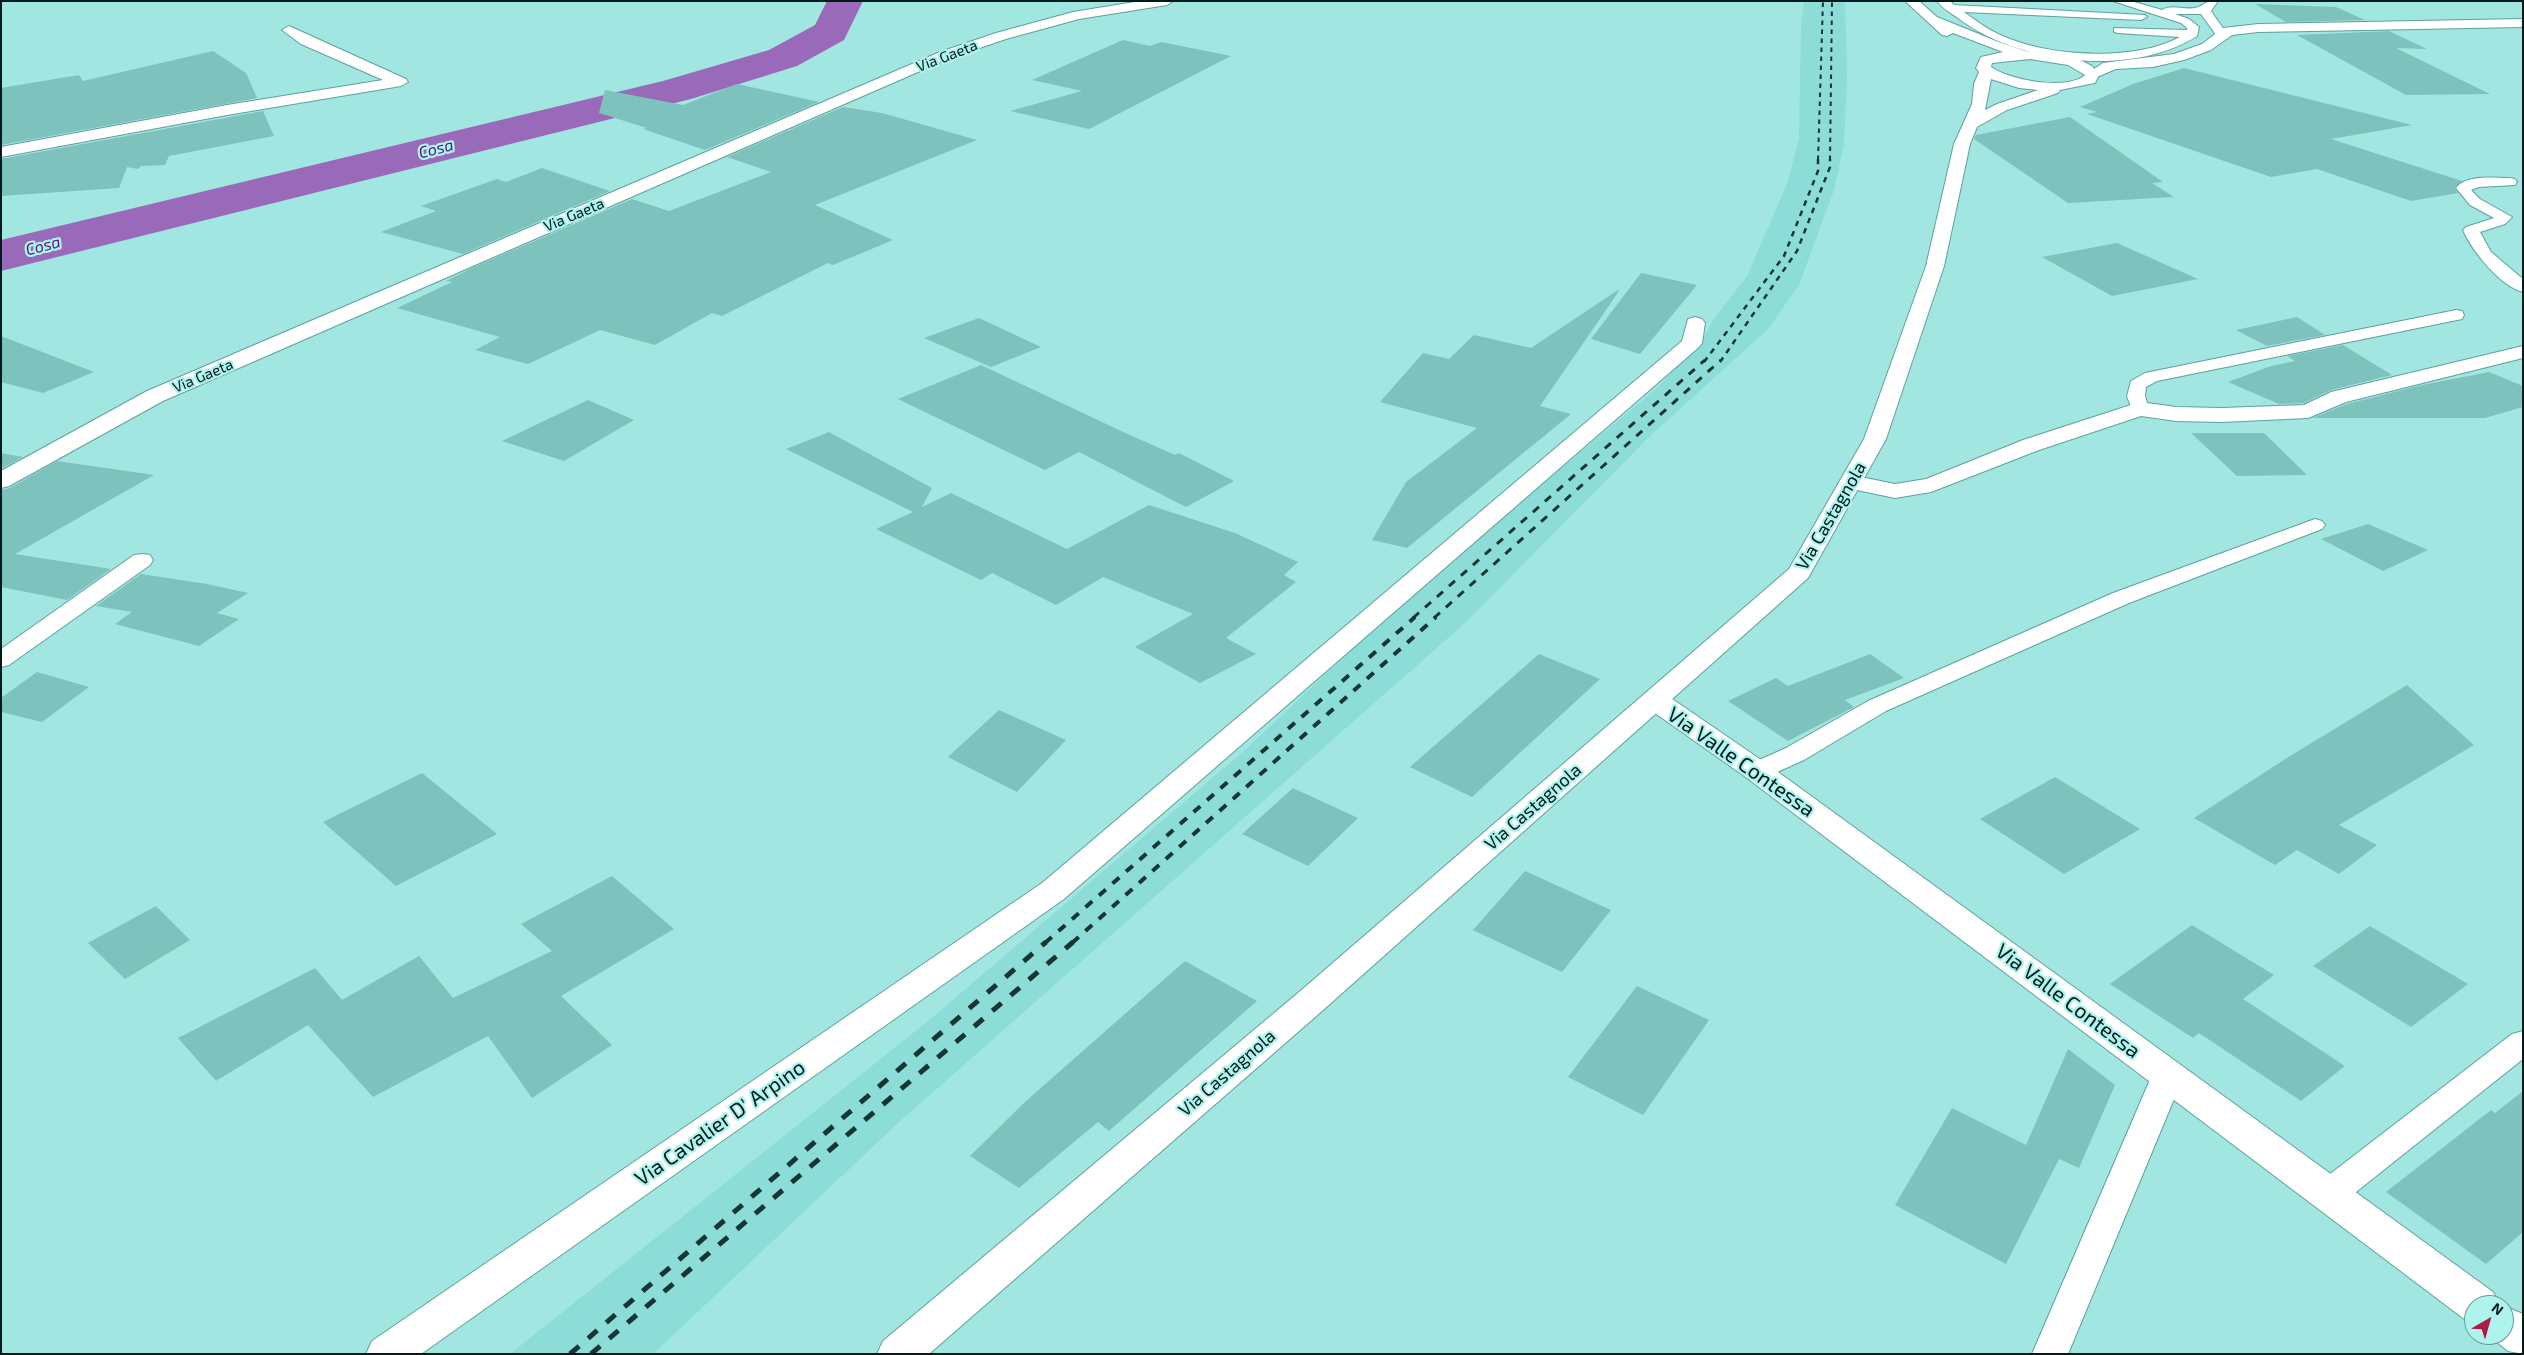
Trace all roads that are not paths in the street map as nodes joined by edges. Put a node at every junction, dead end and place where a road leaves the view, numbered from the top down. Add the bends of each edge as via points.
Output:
1 (1167, 1) edge
2 (1911, 1) edge
3 (1942, 1) edge
4 (2106, 3) dead end
5 (2124, 3) edge
6 (2215, 3) edge
7 (1953, 8) junction
8 (2179, 19) junction
9 (1934, 20) junction
10 (1974, 23) junction
11 (2523, 23) edge
12 (1994, 24) dead end
13 (289, 30) dead end
14 (2104, 30) dead end
15 (2193, 34) junction
16 (2226, 34) junction
17 (2030, 55) junction
18 (2180, 56) junction
19 (2058, 59) junction
20 (1985, 68) junction
21 (2092, 75) junction
22 (2069, 86) junction
23 (1970, 125) junction
24 (1, 152) edge
25 (2510, 182) dead end
26 (2523, 287) edge
27 (2456, 315) dead end
28 (1695, 323) dead end
29 (2523, 352) edge
30 (2140, 409) junction
31 (1, 481) edge
32 (1851, 482) junction
33 (2314, 525) dead end
34 (142, 560) dead end
35 (1, 660) edge
36 (1655, 700) junction
37 (1757, 771) junction
38 (2523, 1042) edge
39 (2168, 1075) junction
40 (2329, 1194) junction
41 (2465, 1295) edge
42 (388, 1354) edge
43 (898, 1354) edge
44 (2050, 1354) edge

1 - 31 street, Via Gaeta via 1078,15 946,55 155,396
2 - 9 street
3 - 7 lane
4 - 5 lane
5 - 6 lane via 2186,12 2198,11
5 - 8 lane
6 - 16 lane via 2205,11
7 - 8 lane
7 - 10 lane
8 - 15 lane via 2193,27
9 - 17 street via 1991,44
9 - 20 street via 1969,46
10 - 12 lane
10 - 15 lane via 2001,39 2167,48
11 - 16 street via 2258,28
13 - 24 street via 304,41 401,82
14 - 15 lane
16 - 18 street
17 - 19 street
17 - 20 street via 1986,60
18 - 19 street via 2127,60
18 - 21 street via 2161,62 2110,65
19 - 21 street via 2082,66
20 - 22 street via 2022,83
20 - 23 street, Via Castagnola via 1980,84 1980,104
21 - 22 street via 2090,80
22 - 23 street via 2002,107
23 - 32 street, Via Castagnola via 1960,152 1935,266 1875,439
25 - 26 lane via 2477,183 2463,188 2465,195 2504,217 2471,230 2486,258
27 - 30 lane via 2151,377 2137,385
28 - 42 street, Via Cavalier D' Arpino via 1692,343 1053,891
29 - 30 street via 2339,397 2308,411 2222,415
30 - 32 street via 2031,445 1931,485 1895,492
32 - 36 street, Via Castagnola via 1799,573
33 - 37 lane via 2121,598 1877,706 1795,754
34 - 35 lane
36 - 37 street, Via Valle Contessa
36 - 43 street, Via Castagnola
37 - 39 street, Via Valle Contessa
38 - 40 lane
39 - 40 street, Via Valle Contessa
39 - 44 lane
40 - 41 street, Via Valle Contessa

